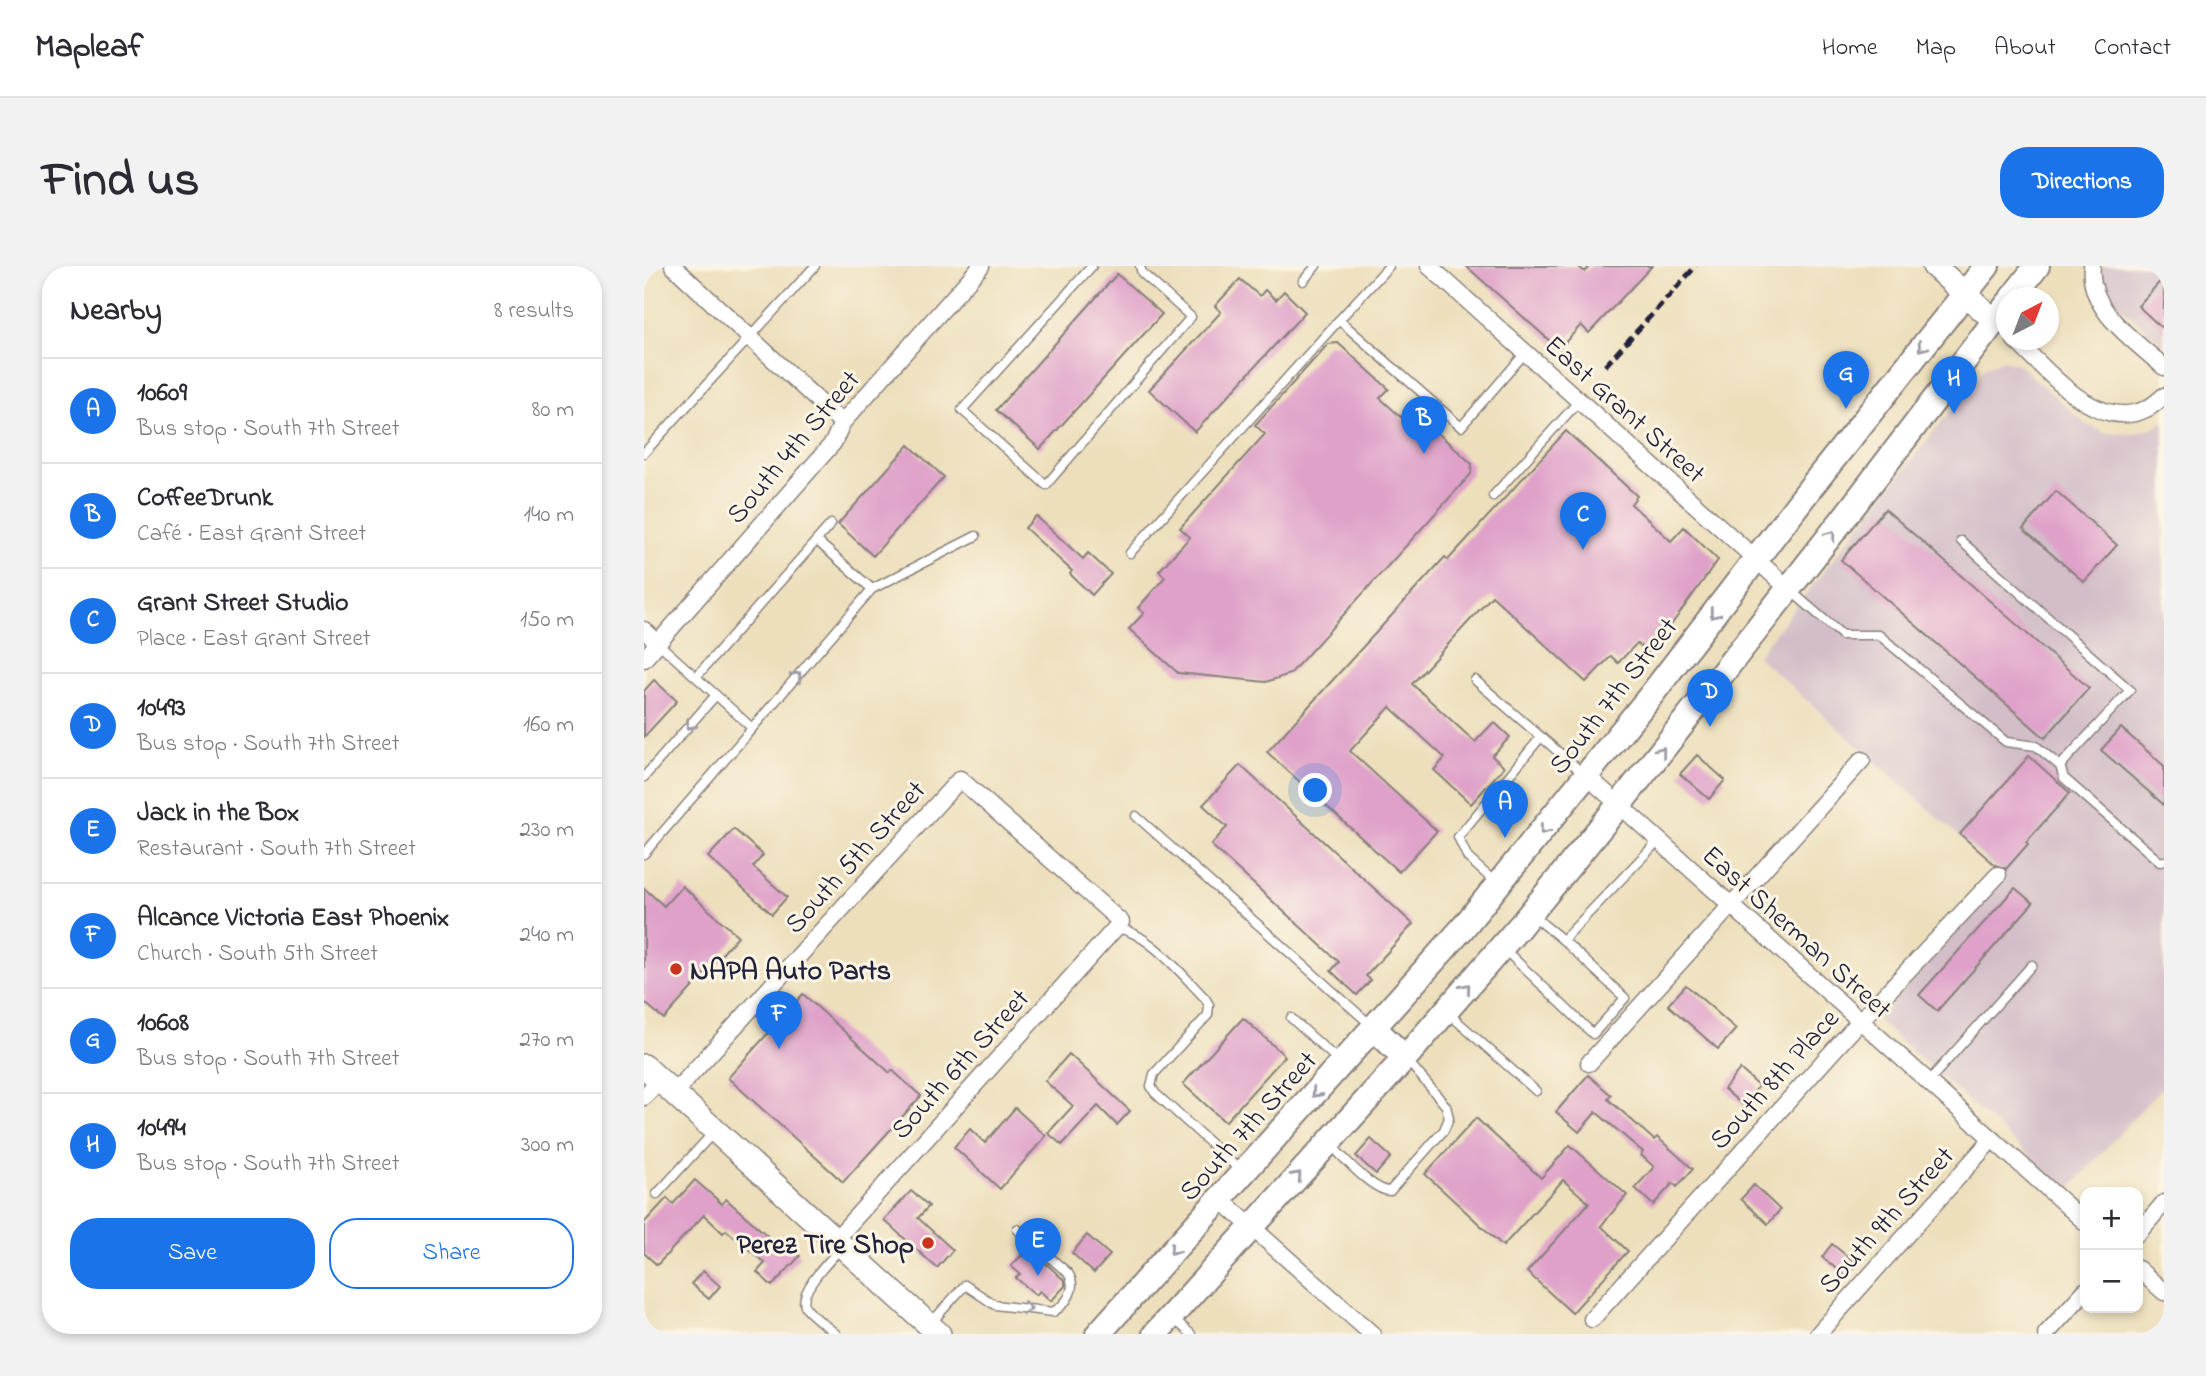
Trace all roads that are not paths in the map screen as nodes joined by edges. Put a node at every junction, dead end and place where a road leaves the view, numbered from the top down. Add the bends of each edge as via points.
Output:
1 (673, 266) edge
2 (815, 266) edge
3 (1092, 266) edge
4 (1140, 266) edge
5 (1317, 266) edge
6 (1389, 266) edge
7 (1429, 266) edge
8 (1934, 266) edge
9 (1987, 266) edge
10 (2037, 266) edge
11 (2092, 266) edge
12 (974, 268) edge
13 (1303, 281) dead end
14 (2021, 287) edge
15 (1964, 293) junction
16 (1996, 314) edge
17 (1339, 320) junction
18 (1996, 328) edge
19 (751, 338) junction
20 (2026, 350) edge
21 (1526, 352) junction
22 (2164, 367) edge
23 (2164, 396) edge
24 (1579, 401) junction
25 (842, 423) junction
26 (644, 453) edge
27 (1493, 496) dead end
28 (831, 524) dead end
29 (976, 536) dead end
30 (817, 541) junction
31 (1961, 541) dead end
32 (1130, 553) dead end
33 (1755, 560) junction
34 (872, 589) junction
35 (1789, 589) junction
36 (644, 630) edge
37 (658, 643) junction
38 (644, 659) edge
39 (696, 677) junction
40 (1475, 680) dead end
41 (716, 695) junction
42 (752, 728) junction
43 (1541, 737) junction
44 (1862, 760) dead end
45 (2060, 766) junction
46 (1587, 776) junction
47 (644, 777) edge
48 (1619, 805) junction
49 (1136, 816) dead end
50 (1658, 841) junction
51 (644, 854) edge
52 (2164, 861) edge
53 (1998, 875) dead end
54 (1499, 886) junction
55 (1731, 906) junction
56 (1530, 913) junction
57 (1118, 926) junction
58 (1563, 940) junction
59 (1502, 947) junction
60 (2032, 965) dead end
61 (1446, 1011) junction
62 (1291, 1018) dead end
63 (1860, 1021) junction
64 (1374, 1028) junction
65 (1405, 1058) junction
66 (1589, 1063) dead end
67 (1342, 1064) junction
68 (1928, 1082) junction
69 (655, 1084) edge
70 (1536, 1091) dead end
71 (715, 1130) junction
72 (1992, 1139) junction
73 (1328, 1142) junction
74 (1243, 1174) junction
75 (657, 1194) dead end
76 (1220, 1199) junction
77 (2164, 1203) edge
78 (2080, 1218) edge
79 (1251, 1226) junction
80 (2143, 1227) edge
81 (1017, 1229) dead end
82 (839, 1242) junction
83 (2143, 1273) edge
84 (2164, 1292) edge
85 (2080, 1297) edge
86 (1592, 1319) dead end
87 (1163, 1325) edge
88 (934, 1329) edge
89 (1362, 1331) edge
90 (836, 1334) edge
91 (1098, 1334) edge
92 (1191, 1334) edge
93 (1818, 1334) edge
94 (2046, 1334) edge

1 - 19 street
2 - 19 lane
3 - 4 lane via 962,410 1046,485 1191,317 1142,273
5 - 13 lane
6 - 17 lane
7 - 21 street, East Grant Street
8 - 15 main road
9 - 15 main road, South 7th Street
10 - 14 main road
11 - 22 street via 2091,281 2106,312
12 - 25 street, South 4th Street
15 - 16 main road
15 -> 33 main road, South 7th Street
17 - 21 lane via 1461,426
17 - 32 lane
35 -> 18 main road
19 - 25 street
19 - 26 lane
20 - 23 street via 2081,401 2104,412 2125,415 2146,409
21 - 24 street, East Grant Street
24 - 27 lane
24 - 33 street, East Grant Street
25 - 37 street, South 4th Street via 833,443
28 - 30 lane
29 - 34 lane
30 - 34 lane
30 - 39 lane
31 - 45 lane via 2130,690
33 - 35 street, East Grant Street
33 -> 46 main road, South 7th Street
42 -> 34 lane
35 - 45 lane via 1842,635 1879,635 2006,742 2036,746
48 -> 35 main road
36 - 37 street
37 - 38 street, South 4th Street
37 - 39 lane
39 - 41 lane
40 - 43 lane, East Sherman Street
41 - 42 lane
41 -> 47 lane
42 - 51 lane
43 - 46 lane, East Sherman Street
43 - 54 lane via 1458,837 1468,858
44 - 55 street
45 - 52 lane via 2064,778
46 - 48 street, East Sherman Street
46 -> 54 main road, South 7th Street
48 - 50 street, East Sherman Street
48 - 56 main road
49 - 64 lane
50 - 55 street, East Sherman Street
50 - 58 lane
53 - 63 street, South 8th Place
54 - 64 main road, South 7th Street
55 - 63 street, East Sherman Street
55 - 66 street
56 - 58 lane
56 - 59 main road
57 - 69 street, South 5th Street via 960,779
57 - 74 lane via 1146,942 1209,1005 1208,1015 1154,1074 1151,1086
57 - 82 street, South 6th Street
58 - 59 lane via 1625,998 1593,1034
61 -> 59 main road
60 - 68 lane
61 - 65 main road
61 - 70 lane
62 - 67 lane
63 - 68 street, East Sherman Street
63 - 86 street, South 8th Place
64 - 65 main road
64 - 67 main road, South 7th Street
65 - 73 main road
65 - 73 lane via 1446,1106 1449,1118 1390,1191 1367,1179
67 -> 74 main road, South 7th Street
68 - 72 street, East Sherman Street
69 - 71 main road
71 - 75 lane
71 - 82 main road
72 - 78 street, East Sherman Street
72 - 93 street, South 9th Street
79 -> 73 main road
74 - 76 main road, South 7th Street
76 - 79 street
76 -> 91 main road, South 7th Street
77 - 80 street
79 - 87 main road
79 - 89 street
88 -> 81 lane via 965,1285 995,1305 1053,1312 1060,1308 1073,1280
82 - 88 main road
82 - 90 lane via 804,1299 805,1306
83 - 84 street
85 - 94 street
87 - 92 lane

